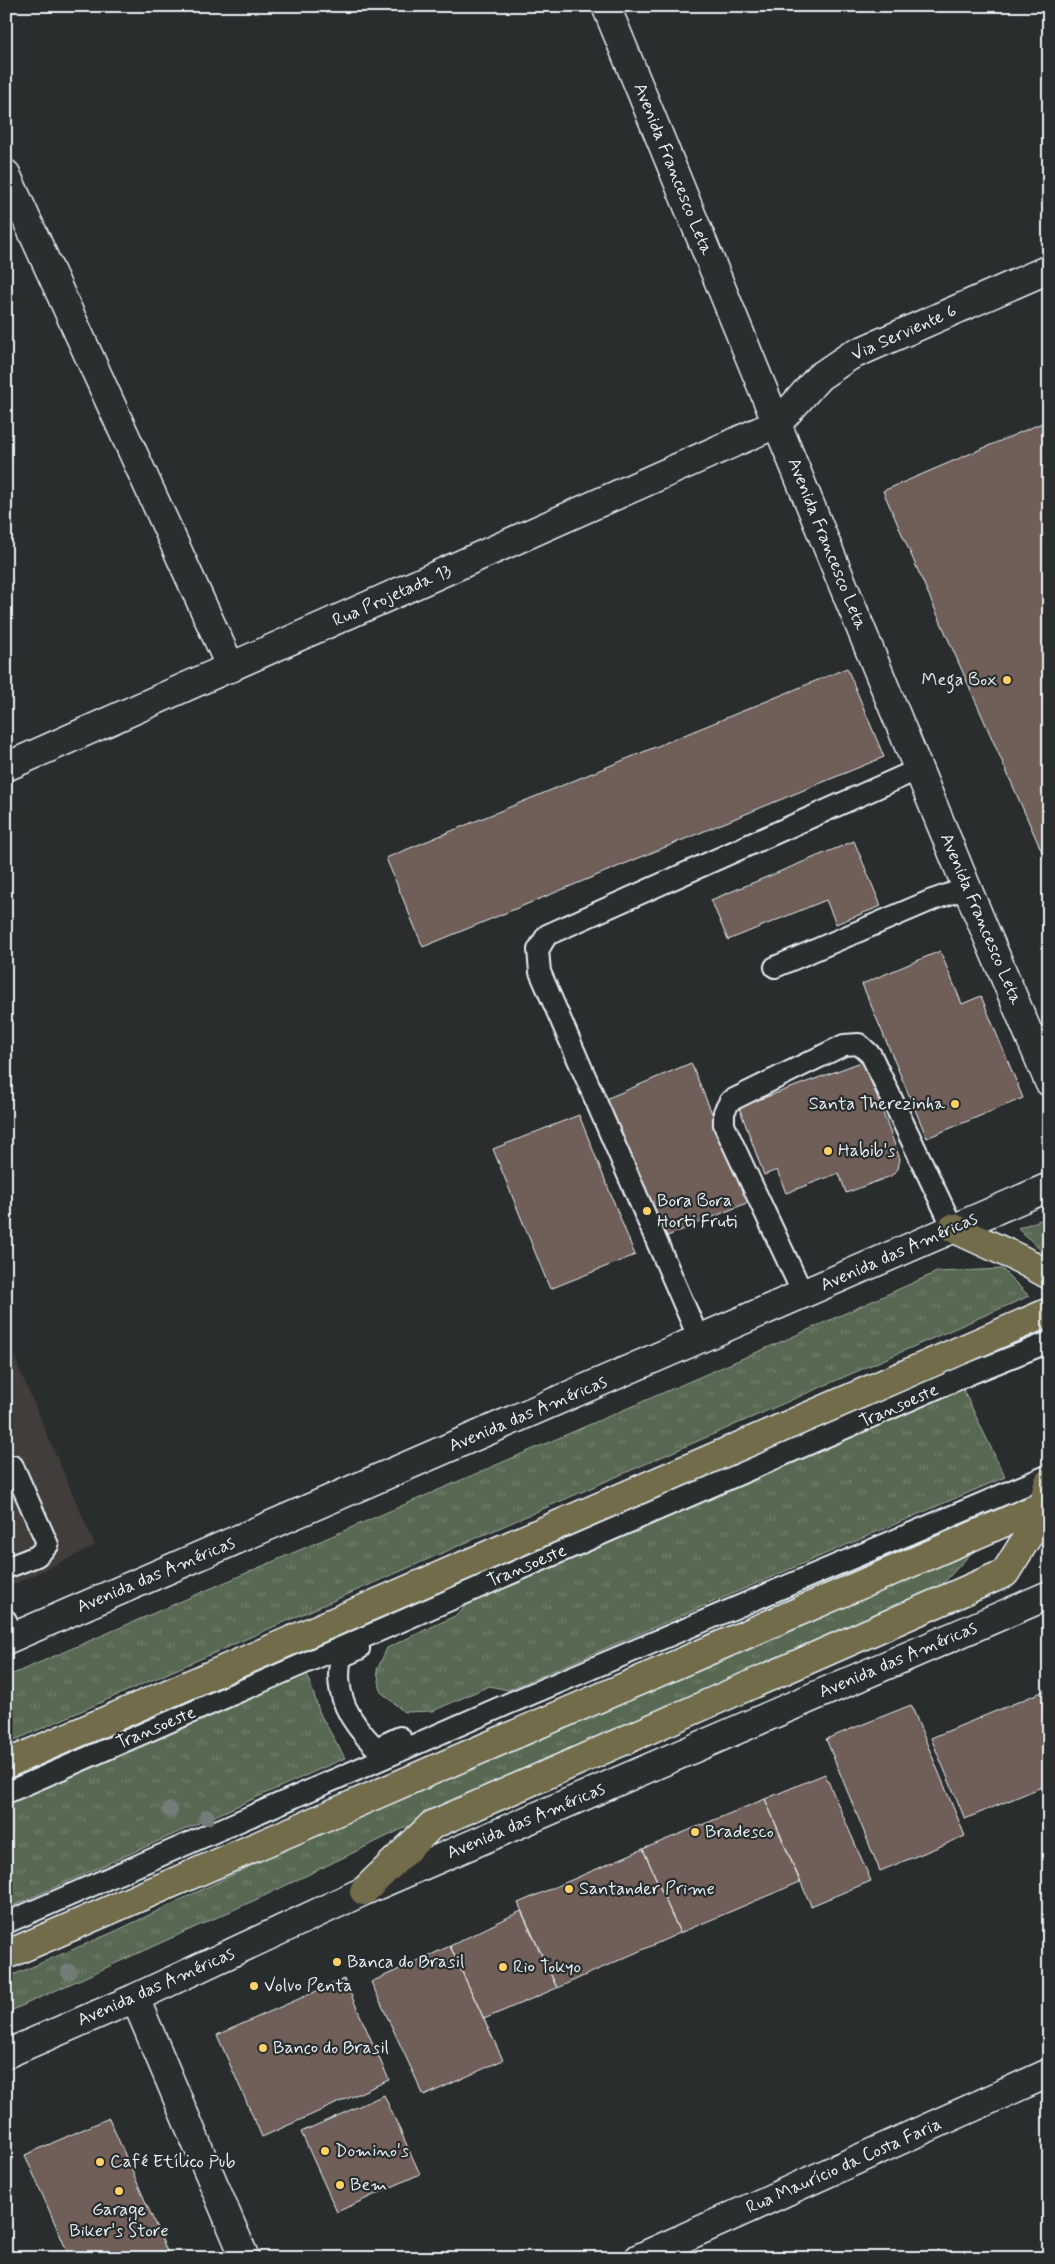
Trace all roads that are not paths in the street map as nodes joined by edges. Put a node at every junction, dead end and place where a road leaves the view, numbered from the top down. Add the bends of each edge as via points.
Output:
1 (606, 6) edge
2 (6, 174) edge
3 (1049, 269) edge
4 (778, 423) junction
5 (231, 668) junction
6 (6, 767) edge
7 (918, 769) junction
8 (967, 888) junction
9 (775, 967) dead end
10 (1049, 1082) edge
11 (1049, 1187) edge
12 (953, 1228) junction
13 (1049, 1275) edge
14 (803, 1294) junction
15 (1049, 1312) edge
16 (699, 1339) junction
17 (1049, 1342) edge
18 (14, 1466) dead end
19 (1049, 1475) edge
20 (1047, 1497) edge
21 (6, 1568) edge
22 (465, 1593) junction
23 (1049, 1595) edge
24 (9, 1632) edge
25 (510, 1704) junction
26 (6, 1764) edge
27 (6, 1793) edge
28 (364, 1891) junction
29 (6, 1923) edge
30 (6, 1955) edge
31 (135, 1998) junction
32 (6, 2054) edge
33 (1049, 2073) edge
34 (244, 2258) edge
35 (639, 2258) edge

1 - 4 street, Avenida Francesco Leta
2 - 5 street
3 - 4 street, Via Serviente 6 via 850,356 819,377
4 - 5 street, Rua Projetada 13
4 - 7 street, Avenida Francesco Leta
5 - 6 street, Rua Projetada 13
7 - 8 street, Avenida Francesco Leta
7 - 16 lane via 547,935 538,950 540,972
8 - 9 lane
8 - 10 street, Avenida Francesco Leta
11 - 12 street, Avenida das Américas
12 - 13 highway
12 - 14 street, Avenida das Américas
12 - 14 lane via 871,1055 859,1044 844,1045 730,1101 724,1112 724,1125
14 - 16 street, Avenida das Américas
15 - 26 highway
16 - 24 street, Avenida das Américas
17 - 22 lane, Transoeste
18 - 21 lane via 48,1545 37,1556
19 - 25 lane
20 - 28 highway via 1026,1542 1005,1573 432,1826
20 - 30 highway
22 - 25 lane via 451,1608 341,1657 338,1669 340,1691 347,1711 358,1730 376,1748 493,1697
22 - 27 lane, Transoeste
23 - 28 street, Avenida das Américas
25 - 29 lane
28 - 31 street, Avenida das Américas
31 - 32 street, Avenida das Américas
31 - 34 street
33 - 35 street, Rua Maurício da Costa Faria

